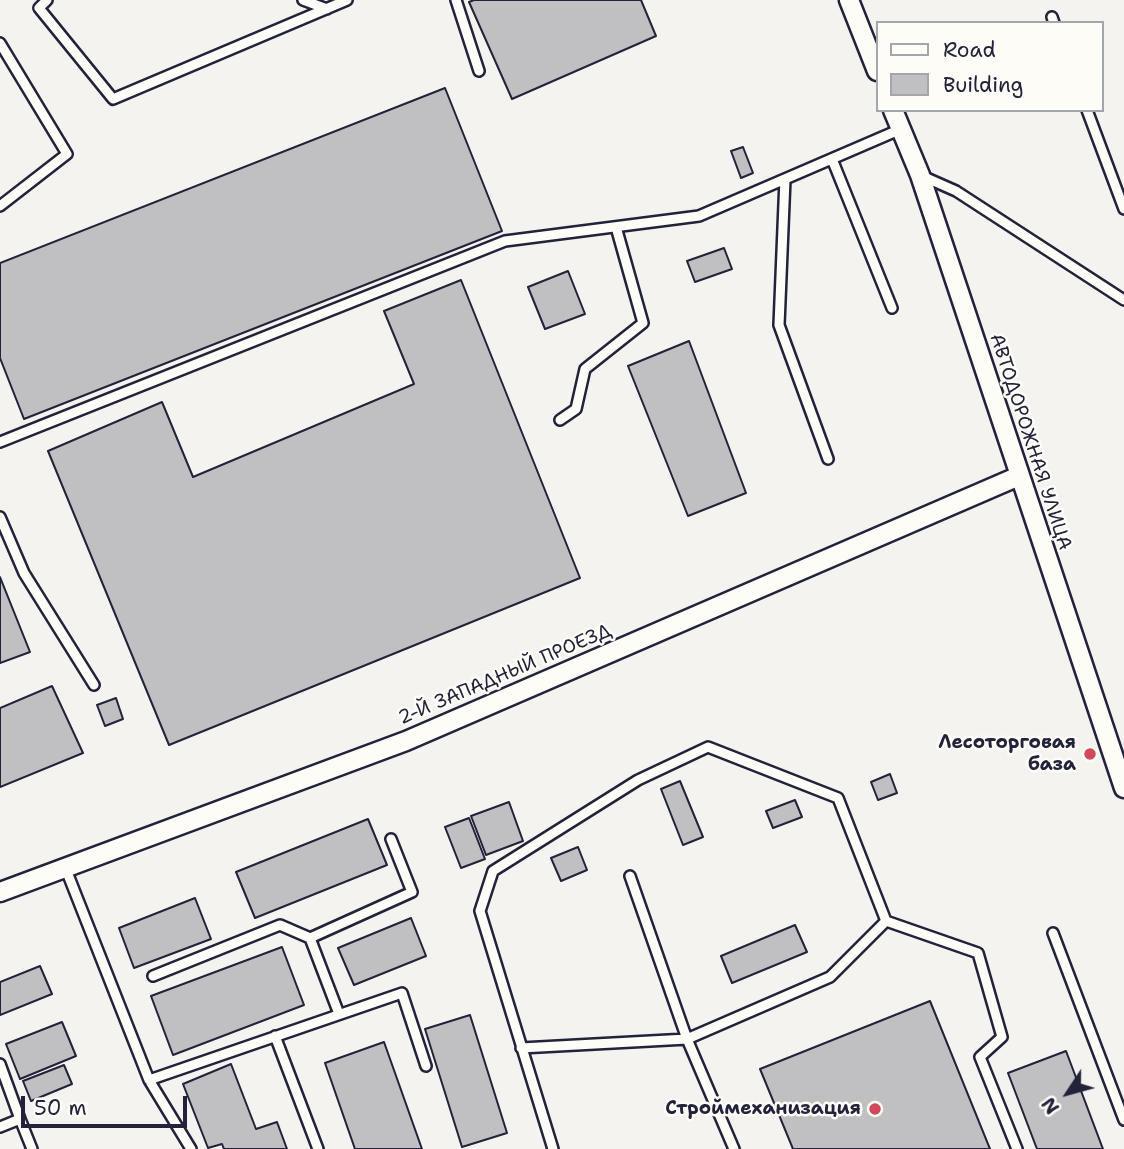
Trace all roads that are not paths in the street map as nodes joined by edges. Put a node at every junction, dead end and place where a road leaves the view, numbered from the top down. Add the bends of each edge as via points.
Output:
1 (47, 0) edge
2 (303, 0) edge
3 (347, 0) edge
4 (456, 0) edge
5 (849, 0) edge
6 (327, 9) junction
7 (0, 43) edge
8 (876, 68) edge
9 (479, 71) dead end
10 (894, 112) edge
11 (1088, 112) edge
12 (901, 130) junction
13 (832, 159) junction
14 (920, 175) junction
15 (785, 179) junction
16 (0, 206) edge
17 (1124, 209) edge
18 (616, 227) junction
19 (1124, 300) edge
20 (892, 308) dead end
21 (560, 420) dead end
22 (0, 442) edge
23 (828, 459) dead end
24 (1019, 476) junction
25 (0, 517) edge
26 (94, 685) dead end
27 (1124, 788) edge
28 (391, 839) dead end
29 (65, 867) junction
30 (630, 876) dead end
31 (0, 892) edge
32 (886, 921) junction
33 (1053, 933) dead end
34 (310, 938) junction
35 (153, 976) dead end
36 (338, 1014) junction
37 (275, 1036) junction
38 (687, 1039) junction
39 (522, 1048) junction
40 (0, 1064) edge
41 (426, 1066) dead end
42 (149, 1080) junction
43 (20, 1119) junction
44 (1124, 1119) edge
45 (0, 1128) edge
46 (32, 1149) edge
47 (191, 1149) edge
48 (318, 1149) edge
49 (552, 1149) edge
50 (734, 1149) edge
51 (1017, 1149) edge

1 - 6 lane via 39,8 113,100
2 - 6 lane
3 - 6 lane
4 - 9 lane
5 - 8 street
7 - 16 lane via 66,154
10 - 12 street, АВТОДОРОЖНАЯ УЛИЦА
11 - 17 lane
12 - 13 lane
12 - 14 street, АВТОДОРОЖНАЯ УЛИЦА
13 - 15 lane
13 - 20 lane
14 - 19 lane via 956,191
14 - 24 street, АВТОДОРОЖНАЯ УЛИЦА
15 - 18 lane via 699,216
15 - 23 lane via 779,325
18 - 21 lane via 643,323 585,369 576,409
18 - 22 lane via 505,241
24 - 27 street, АВТОДОРОЖНАЯ УЛИЦА
24 - 29 street, 2-Й ЗАПАДНЫЙ ПРОЕЗД via 407,741
25 - 26 lane via 24,573
28 - 34 lane via 412,892
29 - 31 street, 2-Й ЗАПАДНЫЙ ПРОЕЗД
29 - 42 lane
30 - 38 lane
32 - 38 lane via 830,977
32 - 39 lane via 838,798 708,747 638,779 493,871 480,911
32 - 51 lane via 978,953 1002,1037 980,1057
33 - 44 lane
34 - 35 lane via 280,925
34 - 36 lane
36 - 37 lane
36 - 41 lane via 402,993
37 - 42 lane
37 - 48 lane
38 - 39 lane
38 - 50 lane
39 - 49 lane
40 - 43 lane
42 - 47 lane
43 - 45 lane
43 - 46 lane

